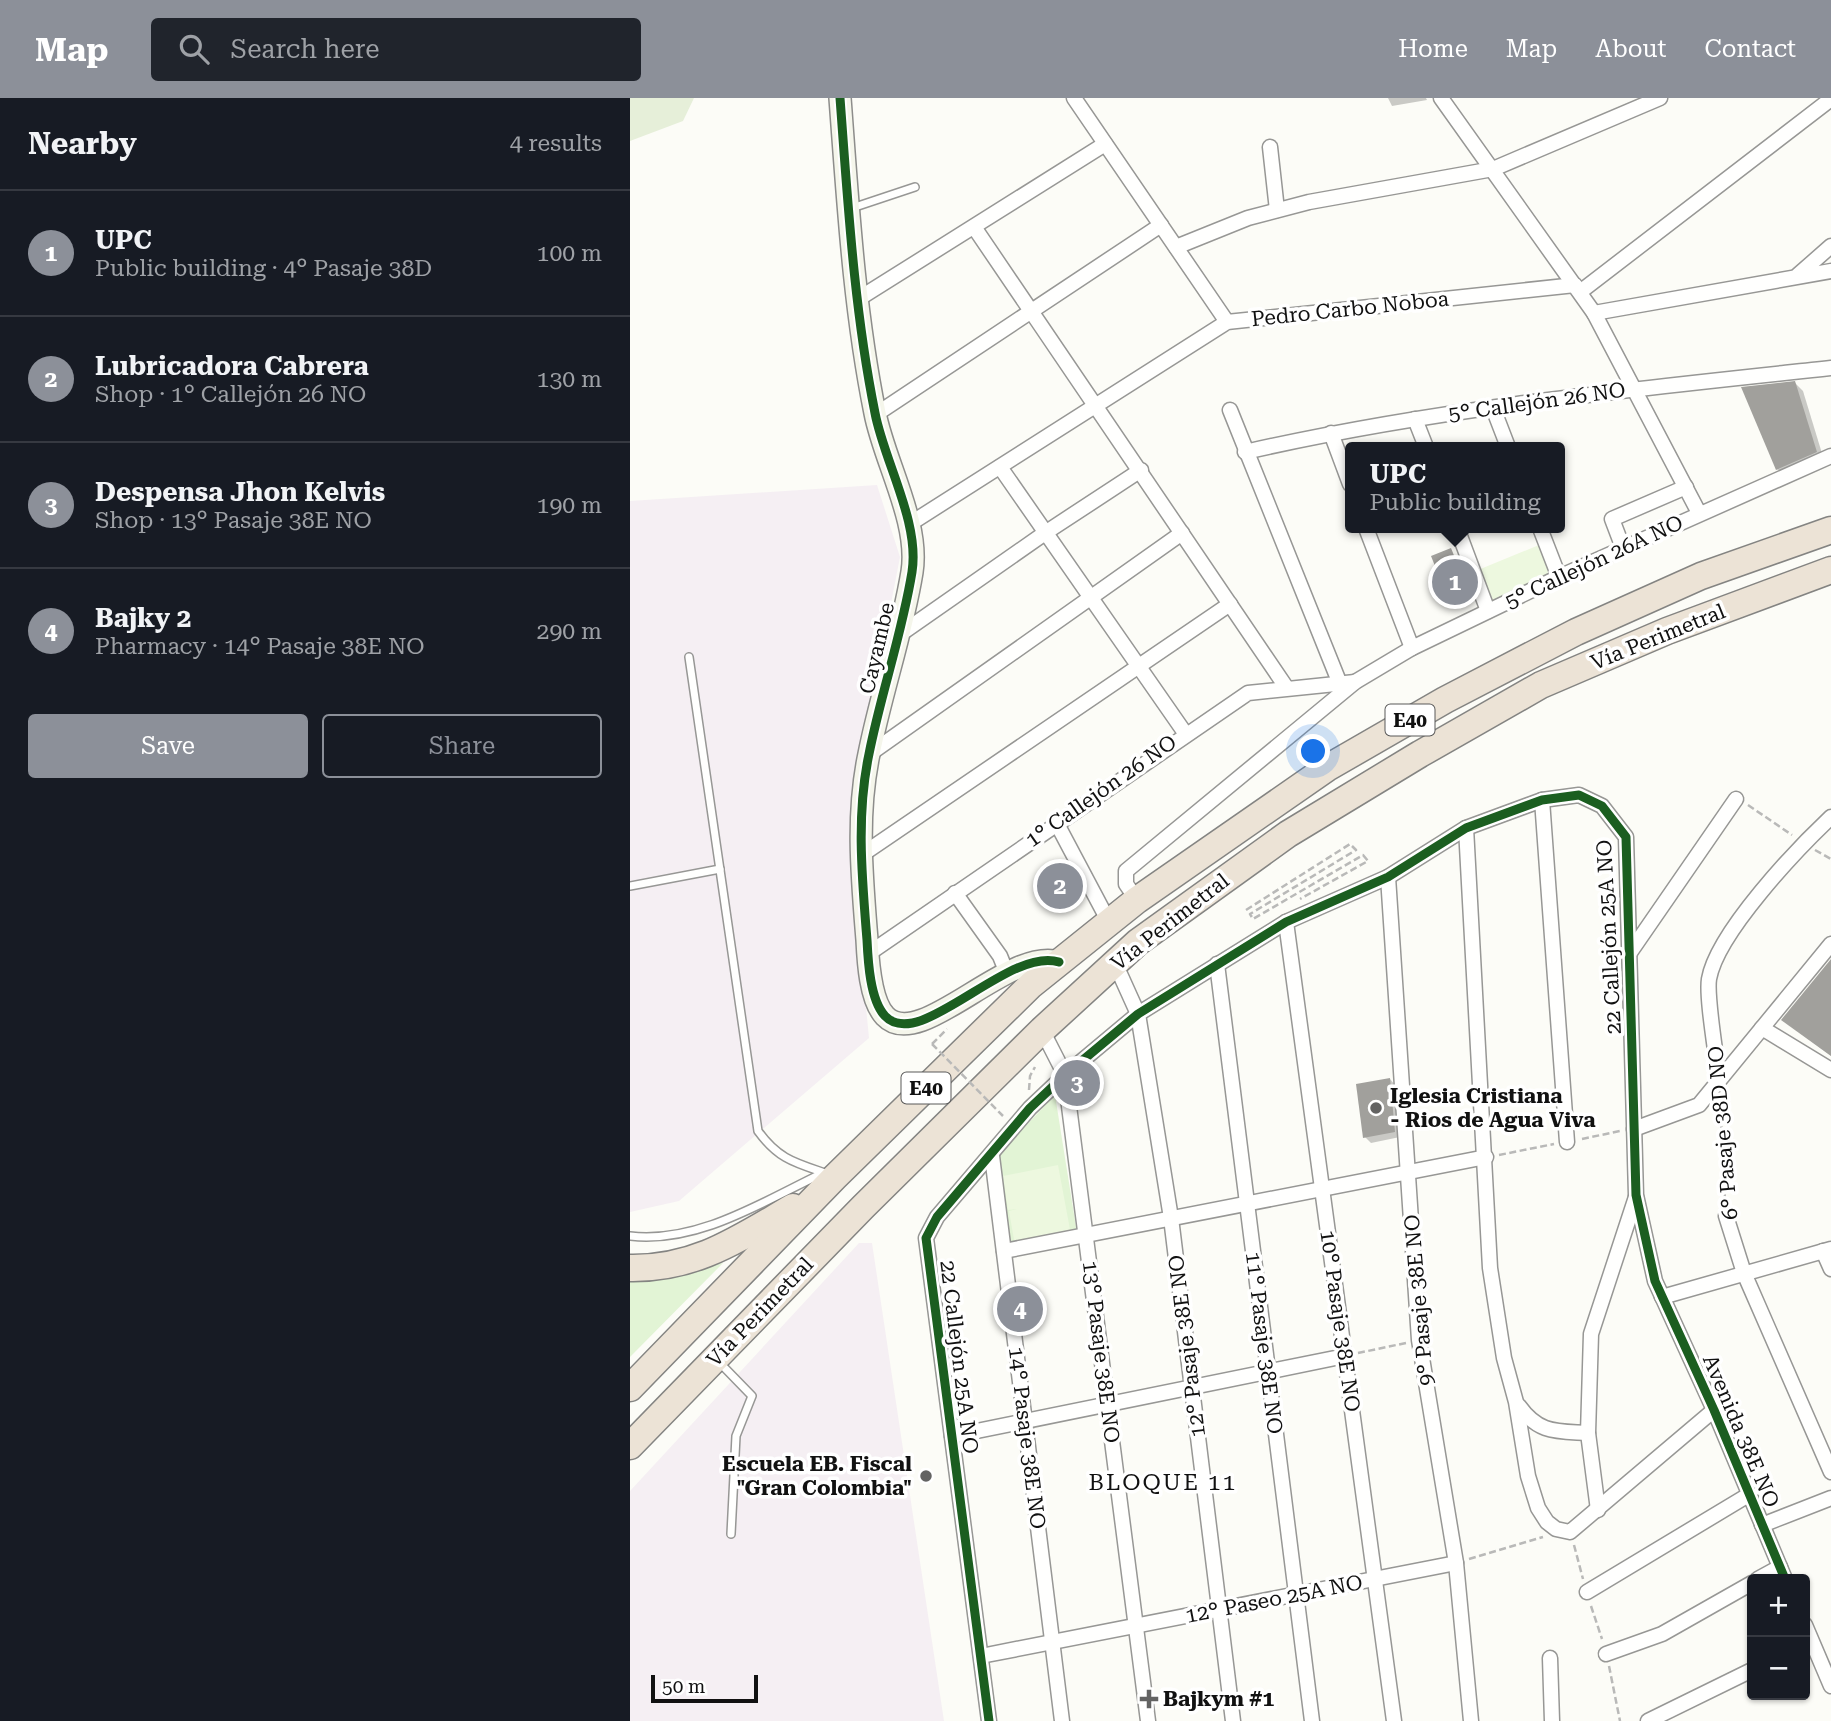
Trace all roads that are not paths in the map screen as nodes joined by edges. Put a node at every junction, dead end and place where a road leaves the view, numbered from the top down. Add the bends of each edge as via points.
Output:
1 (840, 98) edge
2 (1074, 98) edge
3 (1441, 98) edge
4 (1660, 98) edge
5 (1831, 99) edge
6 (1105, 144) junction
7 (1270, 146) dead end
8 (1493, 169) junction
9 (915, 187) dead end
10 (848, 209) junction
11 (1277, 210) junction
12 (1161, 225) junction
13 (974, 227) junction
14 (1831, 246) edge
15 (1176, 247) junction
16 (1831, 271) edge
17 (1797, 275) junction
18 (1577, 288) junction
19 (855, 301) junction
20 (1031, 312) junction
21 (1594, 313) junction
22 (1227, 321) junction
23 (1831, 368) edge
24 (1635, 389) junction
25 (1096, 406) junction
26 (1493, 408) junction
27 (1230, 410) dead end
28 (875, 415) junction
29 (1415, 419) junction
30 (1331, 433) junction
31 (1424, 442) edge
32 (1506, 442) edge
33 (1245, 453) junction
34 (1831, 456) edge
35 (1000, 467) junction
36 (1141, 470) junction
37 (1345, 471) edge
38 (1686, 487) junction
39 (1699, 513) junction
40 (908, 525) junction
41 (1831, 530) edge
42 (1045, 533) junction
43 (1182, 533) junction
44 (1368, 533) edge
45 (1459, 533) edge
46 (1542, 533) edge
47 (1623, 548) junction
48 (1831, 570) edge
49 (1559, 577) junction
50 (1090, 598) junction
51 (1230, 604) junction
52 (1488, 611) junction
53 (899, 635) junction
54 (1412, 648) junction
55 (689, 657) dead end
56 (1138, 667) junction
57 (1355, 682) junction
58 (1340, 684) junction
59 (1286, 687) junction
60 (1185, 733) junction
61 (868, 755) junction
62 (1736, 799) road end
63 (1542, 800) junction
64 (1831, 817) edge
65 (1056, 822) junction
66 (1466, 828) junction
67 (860, 856) junction
68 (720, 869) junction
69 (1388, 877) junction
70 (630, 886) edge
71 (955, 893) junction
72 (1137, 900) junction
73 (1109, 922) junction
74 (1286, 922) junction
75 (1831, 944) edge
76 (868, 954) junction
77 (1629, 954) junction
78 (1059, 962) junction
79 (1115, 963) junction
80 (1216, 964) junction
81 (1006, 971) junction
82 (1138, 1014) junction
83 (1762, 1028) junction
84 (1047, 1040) junction
85 (1831, 1070) edge
86 (1065, 1075) junction
87 (1719, 1081) junction
88 (1634, 1129) junction
89 (1567, 1142) dead end
90 (992, 1156) junction
91 (1486, 1157) junction
92 (1408, 1172) junction
93 (827, 1180) junction
94 (1322, 1189) junction
95 (1636, 1195) junction
96 (1246, 1204) junction
97 (1726, 1216) road end
98 (1171, 1218) junction
99 (1086, 1235) junction
100 (630, 1237) edge
101 (1827, 1250) edge
102 (1003, 1251) junction
103 (630, 1268) edge
104 (1831, 1269) edge
105 (1744, 1273) junction
106 (1662, 1297) junction
107 (1345, 1356) junction
108 (715, 1358) junction
109 (1267, 1372) junction
110 (630, 1388) edge
111 (1192, 1388) junction
112 (676, 1398) junction
113 (1516, 1402) junction
114 (1107, 1405) junction
115 (1714, 1410) junction
116 (1025, 1422) junction
117 (1588, 1433) junction
118 (952, 1437) junction
119 (630, 1446) edge
120 (630, 1464) edge
121 (1831, 1472) edge
122 (1750, 1494) junction
123 (1831, 1498) edge
124 (1598, 1510) junction
125 (1762, 1525) junction
126 (731, 1534) dead end
127 (1456, 1563) junction
128 (1783, 1573) edge
129 (1375, 1579) junction
130 (1747, 1586) edge
131 (1587, 1592) road end
132 (1296, 1594) junction
133 (1219, 1610) junction
134 (1136, 1626) junction
135 (1052, 1642) junction
136 (1810, 1647) edge
137 (1606, 1654) road end
138 (981, 1656) junction
139 (1550, 1658) dead end
140 (1747, 1672) edge
141 (1831, 1686) edge
142 (989, 1721) edge
143 (1062, 1721) edge
144 (1148, 1721) edge
145 (1233, 1721) edge
146 (1312, 1721) edge
147 (1394, 1721) edge
148 (1471, 1721) edge
149 (1552, 1721) edge
150 (1648, 1721) edge

1 - 10 street, Cayambe
2 - 6 street, Pedro Carbo Noboa
3 - 8 street
4 - 8 street
5 - 18 street
6 - 12 street, Pedro Carbo Noboa
6 - 13 street
7 - 11 street
8 - 11 street
8 - 18 street
9 - 10 lane
10 - 19 street, Cayambe
11 - 15 street
12 - 15 street, Pedro Carbo Noboa
12 - 20 street
13 - 19 street
13 - 20 street
14 - 17 street
15 - 22 street, Pedro Carbo Noboa
16 - 17 street
17 - 21 street
18 - 21 street
18 - 22 street, Pedro Carbo Noboa
19 - 28 street, Cayambe
20 - 25 street
20 - 28 street
21 - 24 street
22 - 25 street
23 - 24 street, 5° Callejón 26 NO
24 - 26 street, 5° Callejón 26 NO
24 - 38 street
25 - 35 street
25 - 36 street
26 - 29 street, 5° Callejón 26 NO
26 - 32 street
27 - 33 street
28 - 40 street, Cayambe
29 - 30 street, 5° Callejón 26 NO
29 - 31 street
30 - 33 street, 5° Callejón 26 NO
30 - 37 street
33 - 58 street
34 - 39 street, 5° Callejón 26A NO
35 - 40 street
35 - 42 street
36 - 42 street
36 - 43 street
38 - 39 street
38 - 47 street via 1612,519
39 - 47 street, 5° Callejón 26A NO
40 - 53 street, Cayambe via 913,568
41 - 72 highway, Vía Perimetral / E40 via 1676,587 1576,632 1445,701 1327,768
42 - 50 street
42 - 53 street
43 - 50 street
43 - 51 street
44 - 54 street
45 - 52 street
46 - 49 street
47 - 49 street, 5° Callejón 26A NO
48 - 79 highway, Vía Perimetral / E40 via 1667,631 1541,685 1288,834
49 - 52 street, 5° Callejón 26A NO
50 - 56 street
50 - 61 street
51 - 56 street
51 - 59 street
52 - 54 street, 5° Callejón 26A NO
53 - 61 street, Cayambe
54 - 57 street, 5° Callejón 26A NO
55 - 68 lane
56 - 60 street
56 - 67 street
57 - 58 street, 1° Callejón 26 NO
57 - 72 street, 5° Callejón 26A NO via 1126,871 1126,884
58 - 59 street, 1° Callejón 26 NO
59 - 60 street, 1° Callejón 26 NO via 1248,693
60 - 65 street, 1° Callejón 26 NO
61 - 67 street, Cayambe
62 - 77 street
63 - 66 street, 22 Callejón 25A NO
63 - 77 street, 22 Callejón 25A NO via 1579,795 1602,806 1626,837
63 - 89 street
64 - 87 street, 6° Pasaje 38D NO via 1803,843 1721,950 1709,979
65 - 71 street, 1° Callejón 26 NO
65 - 73 street
66 - 69 street, 22 Callejón 25A NO
66 - 91 street
67 - 76 street, Cayambe
68 - 70 lane
68 - 93 lane via 758,1131 773,1151
69 - 74 street, 22 Callejón 25A NO
69 - 92 street, 9° Pasaje 38E NO
71 - 76 street, 1° Callejón 26 NO
71 - 81 street
72 - 73 highway, Vía Perimetral / E40
73 - 78 highway, Vía Perimetral / E40
74 - 80 street, 22 Callejón 25A NO
74 - 94 street, 10° Pasaje 38E NO
75 - 83 street
76 - 81 street, Cayambe via 877,1004 886,1018 900,1023 925,1021
77 - 88 street, 22 Callejón 25A NO
78 - 81 street, Cayambe via 1037,960
78 - 93 highway, Vía Perimetral / E40
79 - 82 street, 12° Pasaje 38E NO
79 - 84 highway, Vía Perimetral / E40
80 - 82 street, 22 Callejón 25A NO
80 - 96 street, 11° Pasaje 38E NO
82 - 86 street, 22 Callejón 25A NO
82 - 98 street, 12° Pasaje 38E NO
83 - 85 street
83 - 87 street
84 - 86 street, 13° Pasaje 38E NO
84 - 108 highway, Vía Perimetral / E40
86 - 90 street, 22 Callejón 25A NO via 1030,1108
86 - 99 street, 13° Pasaje 38E NO
87 - 88 street via 1699,1105
88 - 95 street, 22 Callejón 25A NO
90 - 102 street, 14° Pasaje 38E NO
90 - 118 street, 22 Callejón 25A NO via 951,1197 926,1238
91 - 92 street
91 - 113 street via 1490,1268
92 - 94 street
92 - 127 street, 9° Pasaje 38E NO via 1419,1340
93 - 100 lane via 714,1226
93 - 103 highway via 714,1253 666,1267
93 - 110 highway, Vía Perimetral / E40
94 - 96 street
94 - 107 street, 10° Pasaje 38E NO
95 - 106 street, 22 Callejón 25A NO
95 - 117 street via 1591,1334
96 - 98 street
96 - 109 street, 11° Pasaje 38E NO
97 - 105 street, 6° Pasaje 38D NO
98 - 99 street
98 - 111 street, 12° Pasaje 38E NO
99 - 102 street
99 - 114 street, 13° Pasaje 38E NO
101 - 104 street
101 - 105 street
102 - 116 street, 14° Pasaje 38E NO
105 - 106 street
105 - 121 street, 6° Pasaje 38D NO
106 - 115 street, Avenida 38E NO
107 - 109 street
107 - 129 street, 10° Pasaje 38E NO
108 - 112 highway, Vía Perimetral / E40
108 - 126 lane via 752,1396 736,1436
109 - 111 street
109 - 132 street, 11° Pasaje 38E NO
111 - 114 street
111 - 133 street, 12° Pasaje 38E NO
112 - 119 highway, Vía Perimetral / E40
112 - 120 highway
113 - 117 street via 1531,1422 1551,1431
113 - 124 street via 1528,1476 1547,1522 1567,1532
114 - 116 street
114 - 134 street, 13° Pasaje 38E NO
115 - 122 street, Avenida 38E NO
115 - 124 street
116 - 118 street
116 - 135 street, 14° Pasaje 38E NO
117 - 124 street
118 - 138 street, 22 Callejón 25A NO
122 - 125 street, Avenida 38E NO
122 - 131 street
123 - 125 street
125 - 128 street, Avenida 38E NO
127 - 129 street, 12° Paseo 25A NO
127 - 148 street, 9° Pasaje 38E NO
129 - 132 street, 12° Paseo 25A NO
129 - 147 street, 10° Pasaje 38E NO
130 - 137 street via 1662,1634
132 - 133 street, 12° Paseo 25A NO
132 - 146 street, 11° Pasaje 38E NO
133 - 134 street, 12° Paseo 25A NO
133 - 145 street, 12° Pasaje 38E NO
134 - 135 street, 12° Paseo 25A NO
134 - 144 street, 13° Pasaje 38E NO
135 - 138 street, 12° Paseo 25A NO
135 - 143 street, 14° Pasaje 38E NO
136 - 141 street
138 - 142 street, 22 Callejón 25A NO
139 - 149 street
140 - 150 street

